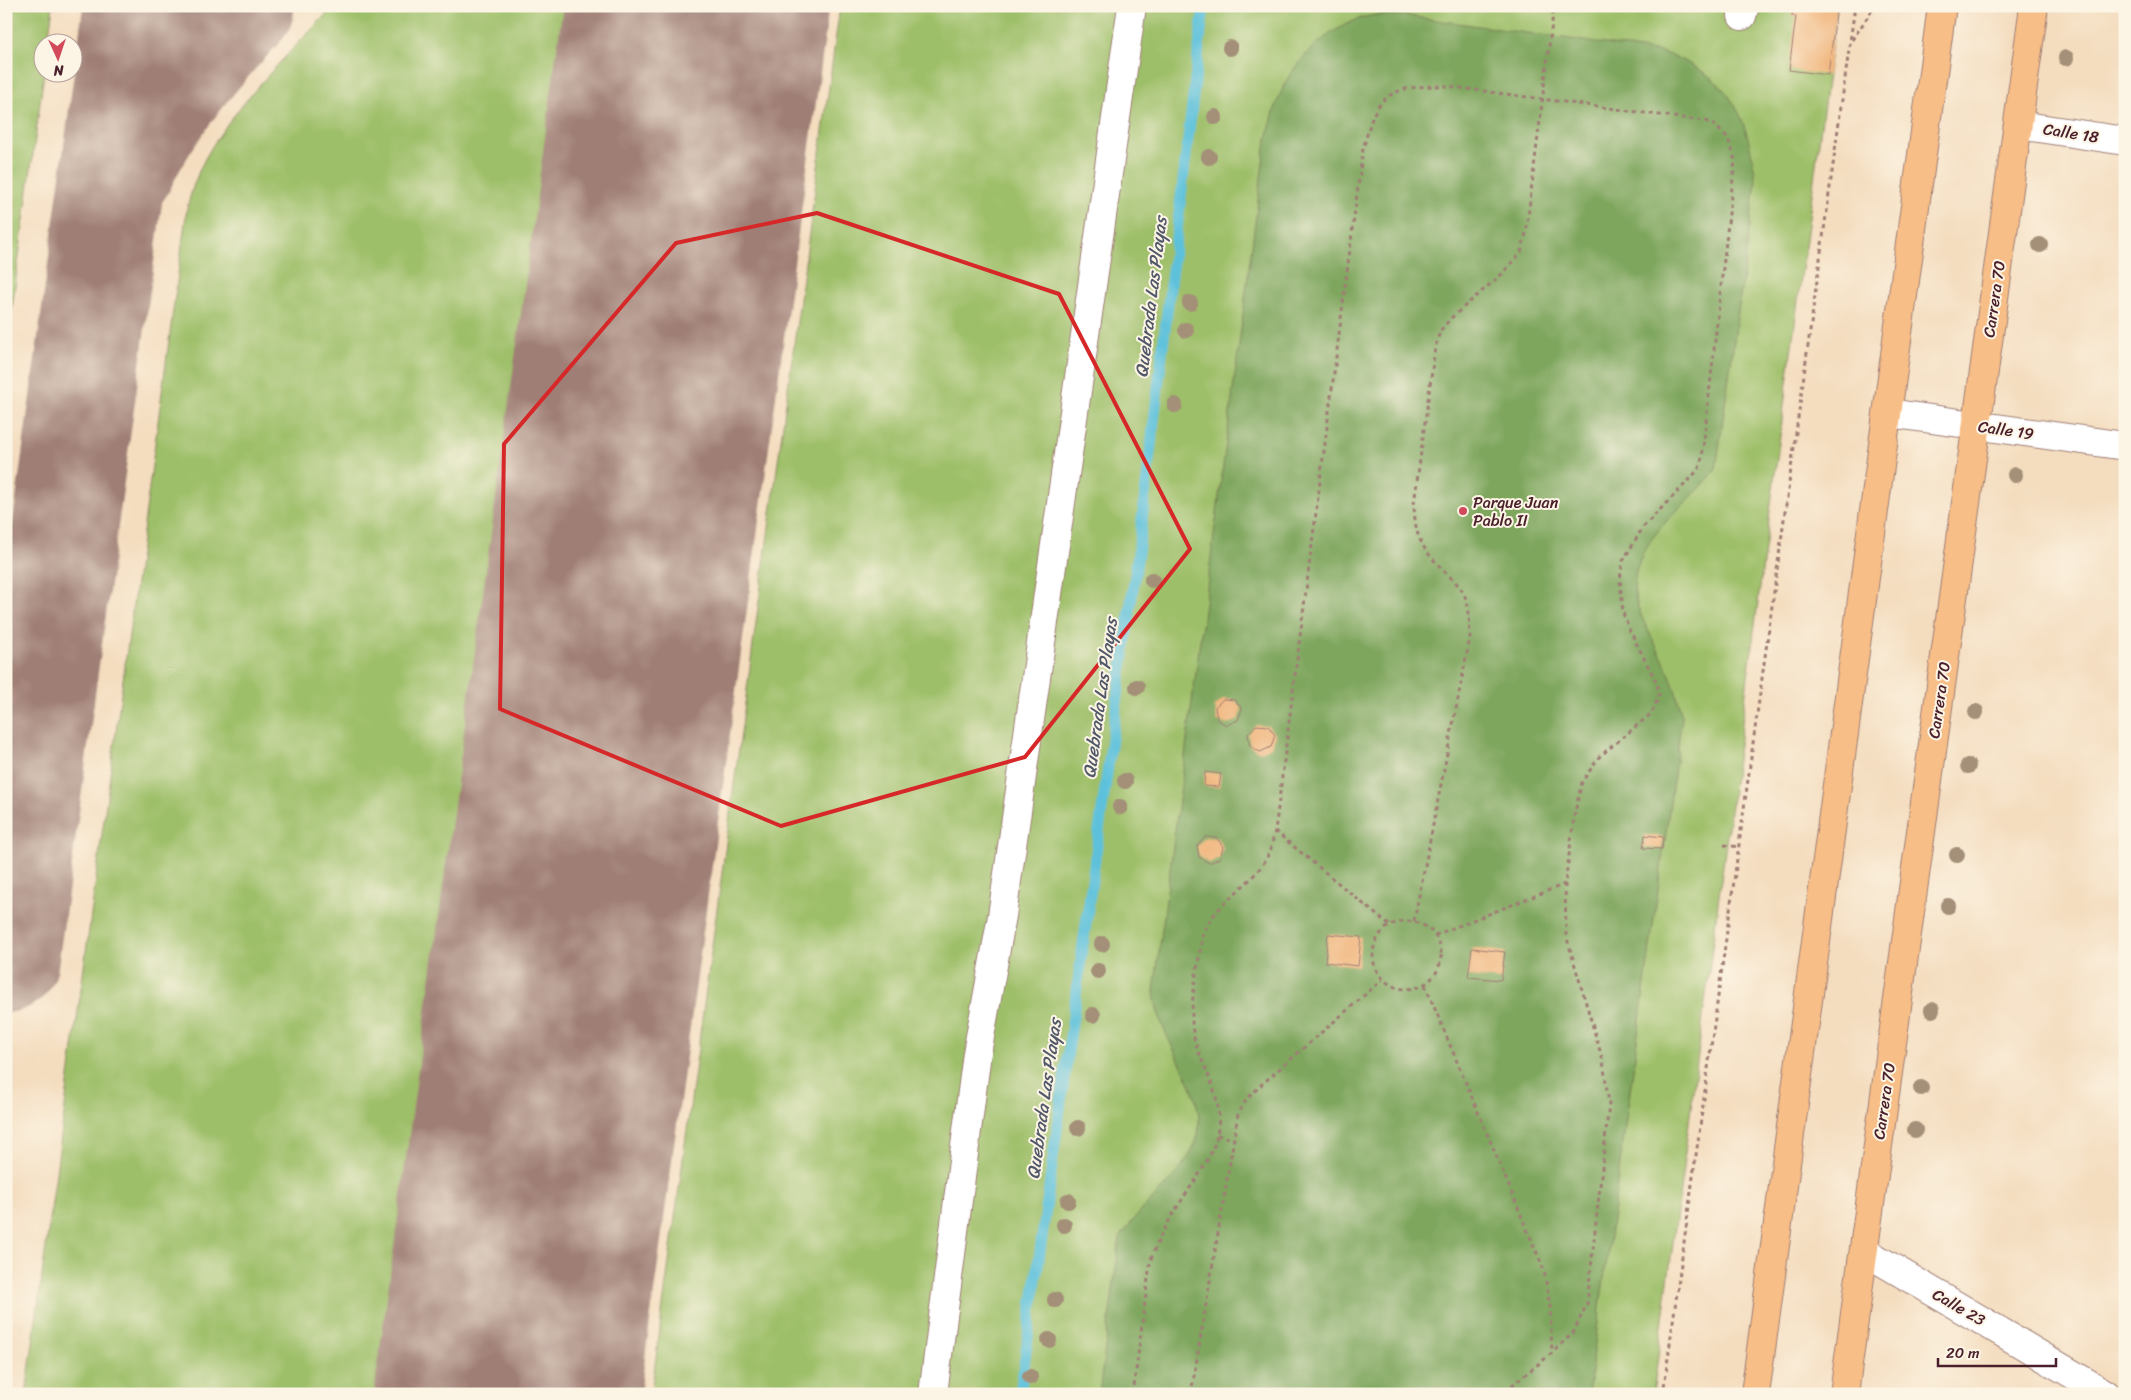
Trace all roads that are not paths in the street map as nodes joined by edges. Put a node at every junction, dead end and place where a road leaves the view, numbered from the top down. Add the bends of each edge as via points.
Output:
1 (1132, 6) edge
2 (1942, 6) edge
3 (2034, 6) edge
4 (2018, 124) junction
5 (2125, 141) edge
6 (1888, 413) junction
7 (1976, 426) junction
8 (2125, 446) edge
9 (1864, 1251) junction
10 (933, 1394) edge
11 (1755, 1394) edge
12 (1844, 1394) edge
13 (2106, 1394) edge

1 - 10 street via 1003,907 977,1053
2 - 6 main road
3 - 4 main road, Carrera 70
4 - 5 street, Calle 18
4 - 7 main road, Carrera 70
6 - 7 street, Calle 19
6 - 11 main road
7 - 8 street, Calle 19
7 - 9 main road, Carrera 70
9 - 12 main road, Carrera 70
9 - 13 street, Calle 23

